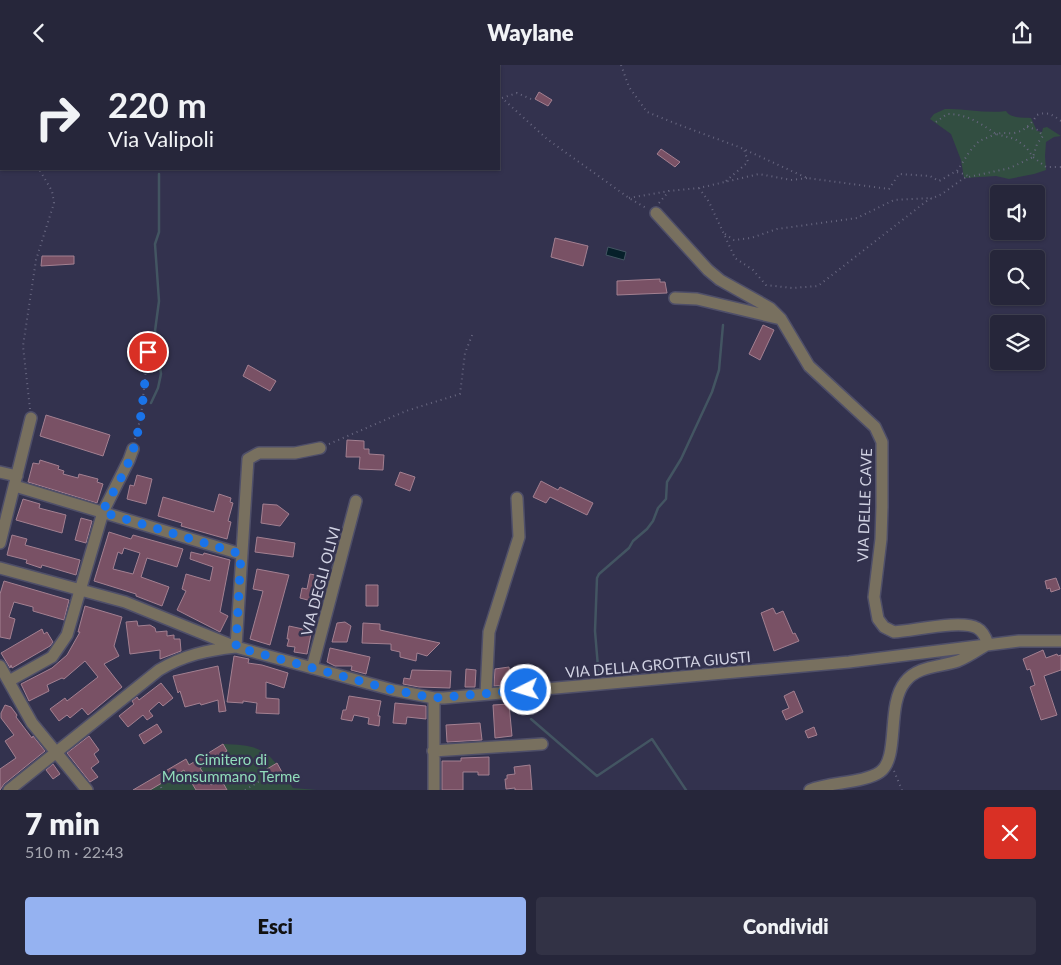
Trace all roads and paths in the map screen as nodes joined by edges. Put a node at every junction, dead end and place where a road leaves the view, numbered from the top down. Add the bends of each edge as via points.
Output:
1 (621, 65) edge
2 (502, 99) joint
3 (531, 99) dead end
4 (1061, 121) edge
5 (936, 122) dead end
6 (1027, 127) junction
7 (996, 134) junction
8 (744, 149) junction
9 (1033, 157) junction
10 (1061, 167) edge
11 (40, 170) edge
12 (957, 171) junction
13 (970, 177) junction
14 (811, 178) junction
15 (726, 182) junction
16 (699, 188) junction
17 (669, 191) junction
18 (934, 197) junction
19 (629, 198) junction
20 (656, 213) junction
21 (725, 234) junction
22 (675, 298) dead end
23 (781, 319) junction
24 (473, 333) dead end
25 (140, 344) dead end
26 (31, 418) joint
27 (320, 448) joint
28 (133, 449) joint
29 (0, 471) edge
30 (16, 481) junction
31 (517, 498) dead end
32 (356, 501) dead end
33 (102, 512) junction
34 (0, 543) edge
35 (241, 554) junction
36 (0, 568) edge
37 (81, 589) junction
38 (1061, 641) edge
39 (988, 644) junction
40 (236, 647) junction
41 (0, 666) edge
42 (312, 668) junction
43 (8, 681) junction
44 (486, 694) junction
45 (434, 698) junction
46 (542, 744) dead end
47 (433, 751) junction
48 (56, 752) junction
49 (889, 760) junction
50 (263, 779) dead end
51 (9, 790) edge
52 (86, 790) edge
53 (244, 790) edge
54 (434, 790) edge
55 (810, 790) edge
56 (902, 790) edge

1 - 8 path via 629,87 647,111
2 - 3 path via 518,93
2 - 19 path via 547,139
4 - 6 path via 1050,113 1042,113
5 - 7 path via 947,114 964,116
6 - 7 path via 1014,133
6 - 9 path via 1038,130 1042,136
7 - 9 path via 1015,139
7 - 12 path via 979,141
8 - 14 path
8 - 15 path via 748,162
9 - 10 path via 1046,167
9 - 13 path via 1010,168
11 - 26 path via 52,191 54,203 36,261 23,346
12 - 13 path
12 - 14 path via 938,181 930,176 899,173 889,189
13 - 18 path
14 - 15 path via 791,180 760,174
15 - 16 path
16 - 17 path
16 - 21 path
17 - 19 path
17 - 20 path via 660,201
18 - 21 path via 894,200 857,218 777,229 751,238 734,240
18 - 21 path via 818,286 766,285 753,270 735,258
19 - 20 path
20 - 23 street, VIA DELLE CAVE via 708,270 770,308
22 - 23 street via 705,301
23 - 39 street, VIA DELLE CAVE via 809,366 875,427 882,442 881,539 874,597 878,619 894,632 972,626 982,633
24 - 27 path via 465,353 460,394 406,411
25 - 28 path via 146,346 148,352
26 - 30 street
27 - 35 street via 294,453 259,453 248,459
28 - 33 street
29 - 30 street
30 - 33 street
30 - 34 street
31 - 44 street via 519,537 489,633
32 - 42 street, VIA DEGLI OLIVI
33 - 35 street
33 - 37 street
35 - 40 street
36 - 37 street
37 - 40 street via 125,602
37 - 43 street via 67,635 52,657
38 - 39 street, VIA DELLA GROTTA GIUSTI
39 - 44 street, VIA DELLA GROTTA GIUSTI via 849,662
39 - 49 street via 958,661 918,671 906,681 895,701
40 - 42 street, VIA DELLA GROTTA GIUSTI
40 - 48 street, VIA DELLA GROTTA GIUSTI via 204,651 169,664
41 - 43 street
42 - 45 street, VIA DELLA GROTTA GIUSTI
43 - 48 street via 32,723
44 - 45 street, VIA DELLA GROTTA GIUSTI
45 - 47 street
46 - 47 street
47 - 54 street
48 - 51 street, VIA DELLA GROTTA GIUSTI
48 - 52 street
49 - 55 street via 880,772 873,775
49 - 56 path
50 - 53 path

